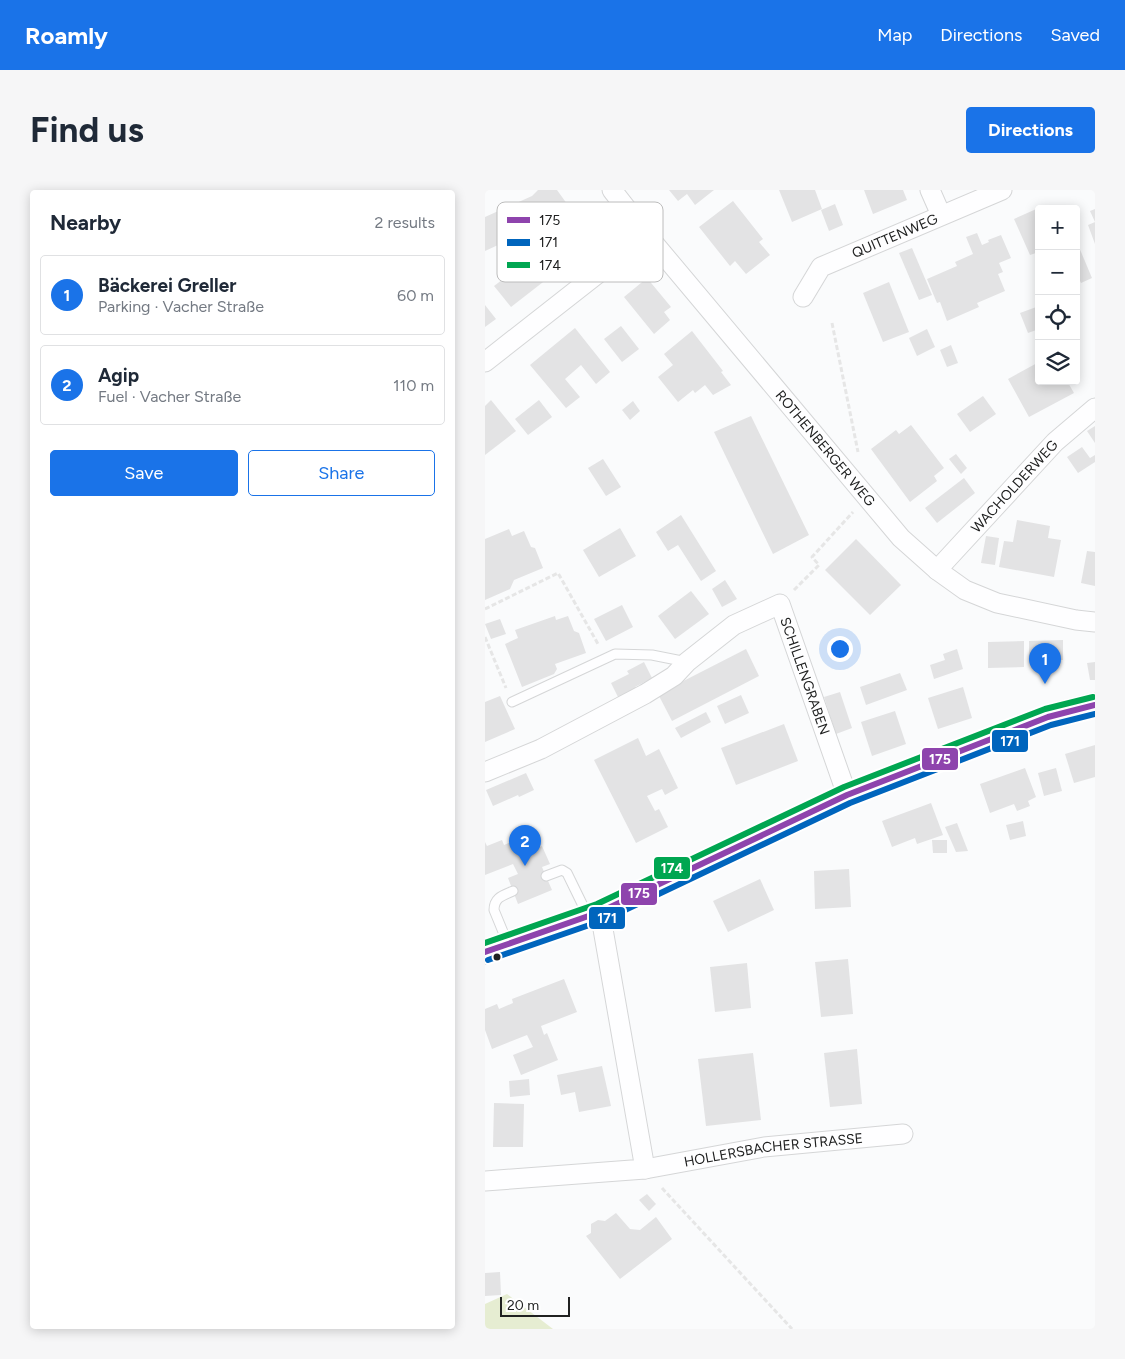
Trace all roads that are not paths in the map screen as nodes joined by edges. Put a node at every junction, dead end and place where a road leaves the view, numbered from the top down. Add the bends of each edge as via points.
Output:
1 (612, 190) edge
2 (930, 190) edge
3 (1002, 190) edge
4 (621, 202) edge
5 (941, 215) junction
6 (663, 255) edge
7 (588, 282) edge
8 (803, 297) dead end
9 (485, 362) edge
10 (1095, 408) edge
11 (937, 570) junction
12 (1095, 622) edge
13 (687, 662) junction
14 (512, 702) road end
15 (1095, 705) edge
16 (485, 772) edge
17 (847, 794) junction
18 (546, 876) dead end
19 (513, 891) dead end
20 (594, 914) junction
21 (508, 945) junction
22 (485, 952) edge
23 (903, 1134) dead end
24 (645, 1169) junction
25 (485, 1181) edge

1 - 4 street, ROTHENBERGER WEG
2 - 5 street
3 - 5 street, QUITTENWEG
5 - 8 street, QUITTENWEG via 821,267
6 - 11 street, ROTHENBERGER WEG via 901,538
7 - 9 street
10 - 11 street, WACHOLDERWEG via 1055,442
11 - 12 street, ROTHENBERGER WEG via 965,590 997,603
13 - 14 lane via 652,655 615,654
13 - 16 street, SCHILLENGRABEN via 674,676 645,694 541,749
13 - 17 street, SCHILLENGRABEN via 734,625 780,604
15 - 17 street via 1048,718
17 - 20 street
18 - 20 lane via 562,870 567,873
19 - 21 lane via 499,897 493,910
20 - 21 street
20 - 24 street
21 - 22 street
23 - 24 street, HOLLERSBACHER STRASSE via 764,1147
24 - 25 street, HOLLERSBACHER STRASSE

